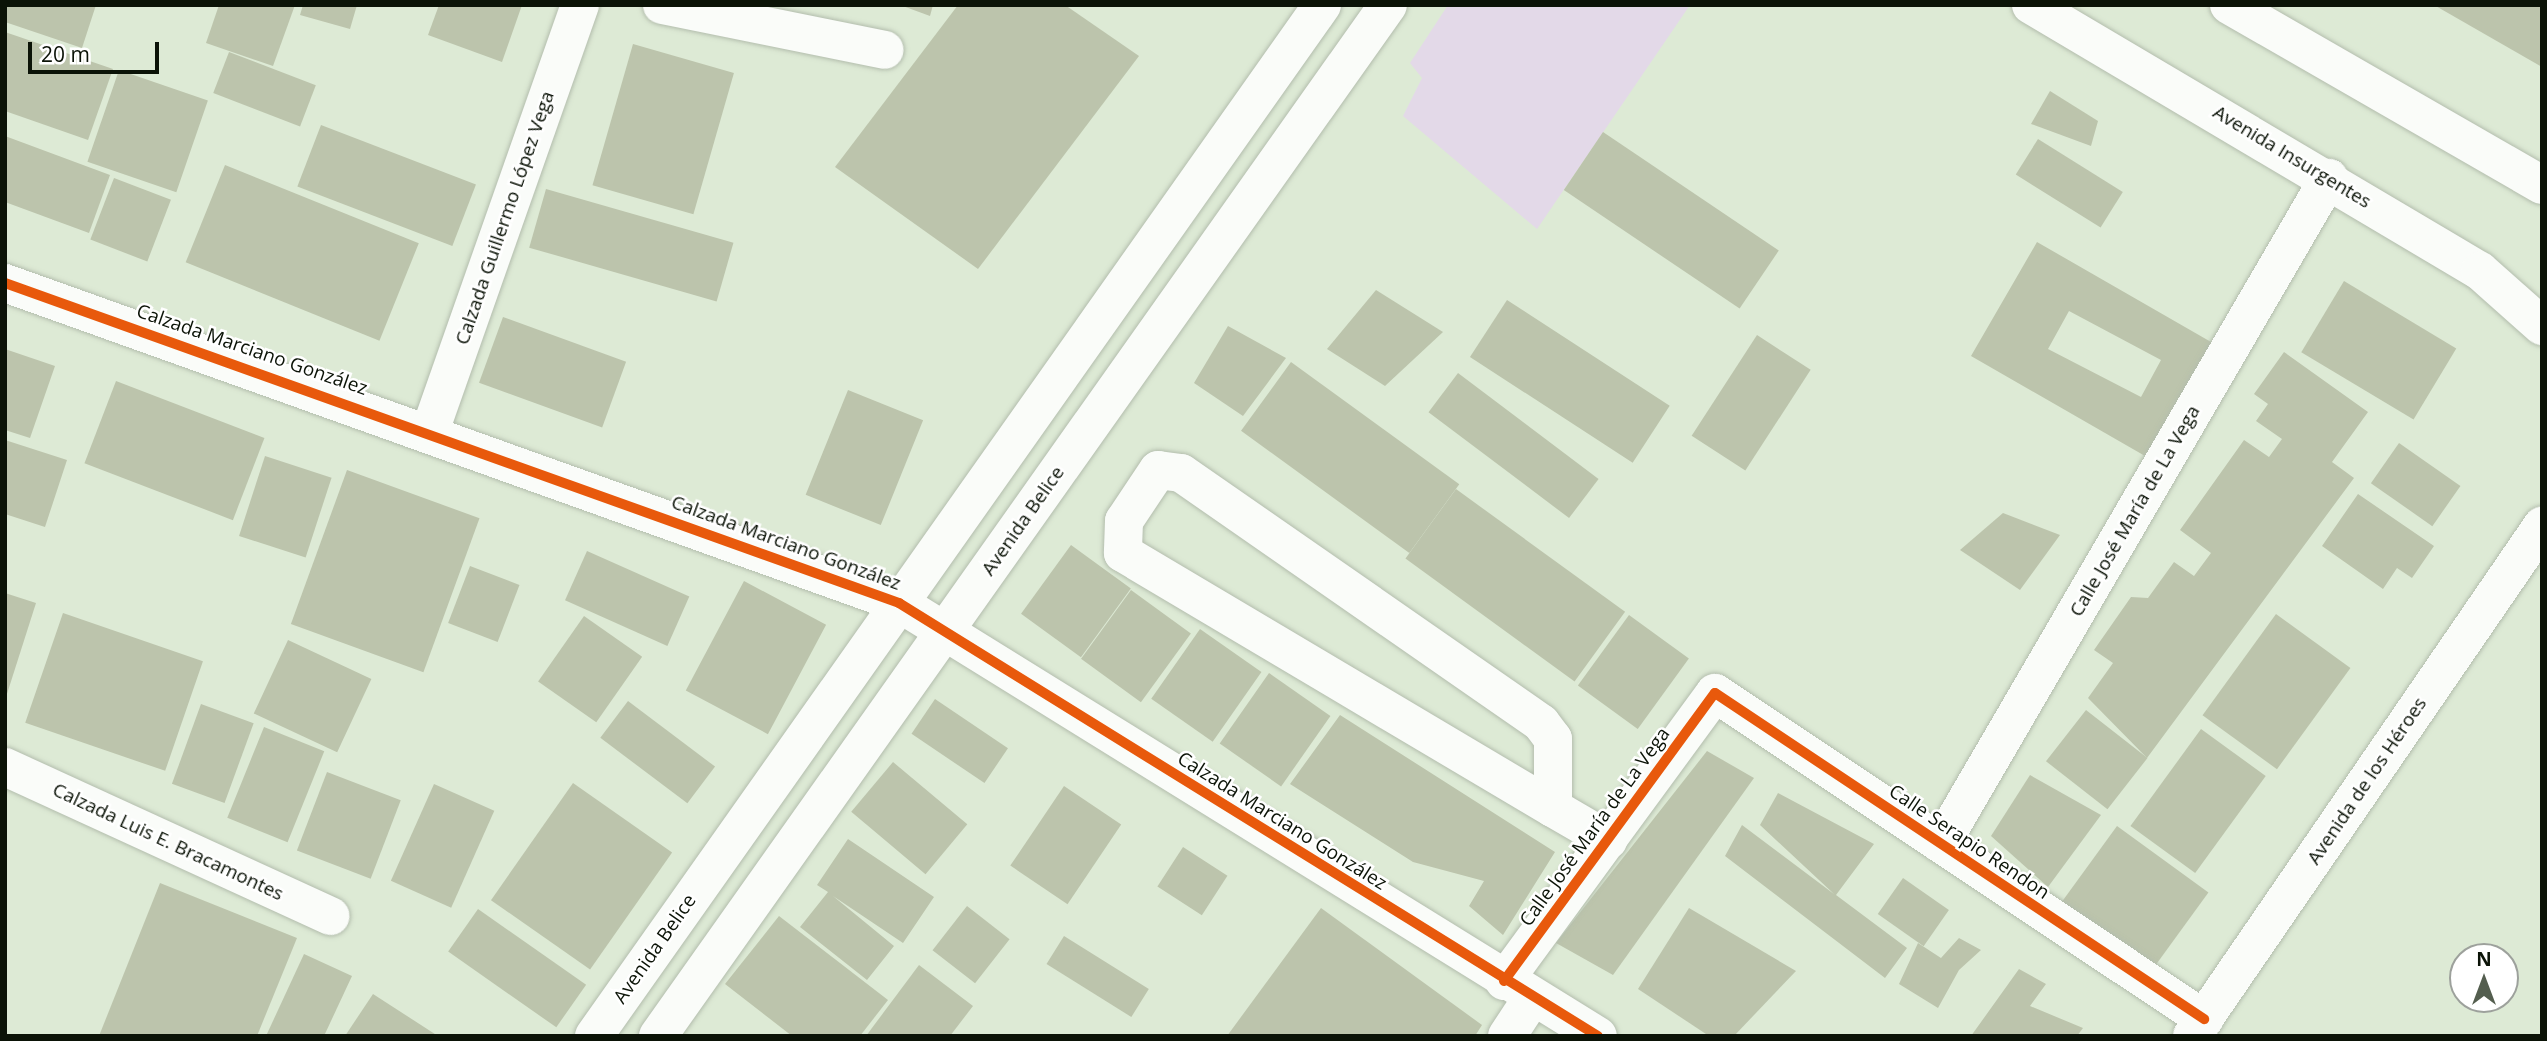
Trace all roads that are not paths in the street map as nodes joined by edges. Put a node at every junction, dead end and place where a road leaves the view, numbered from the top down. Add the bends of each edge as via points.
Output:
1 (580, 5) edge
2 (662, 5) edge
3 (1322, 5) edge
4 (1388, 5) edge
5 (2031, 5) edge
6 (2229, 5) edge
7 (885, 50) dead end
8 (2329, 178) junction
9 (2542, 185) edge
10 (5, 283) edge
11 (2542, 326) edge
12 (430, 431) junction
13 (2542, 526) edge
14 (899, 603) junction
15 (945, 630) junction
16 (1715, 693) joint
17 (5, 767) edge
18 (1553, 808) junction
19 (1608, 840) junction
20 (1941, 844) junction
21 (331, 916) dead end
22 (1518, 989) junction
23 (2198, 1027) edge
24 (594, 1036) edge
25 (658, 1036) edge
26 (1507, 1036) edge
27 (1598, 1036) edge

1 - 12 street, Calzada Guillermo López Vega
2 - 7 street
3 - 14 street, Avenida Belice
4 - 15 street, Avenida Belice
5 - 8 street, Avenida Insurgentes
6 - 9 street
8 - 11 street, Avenida Insurgentes via 2480,271
8 - 20 street, Calle José María de La Vega
10 - 12 street, Calzada Marciano González
12 - 14 street, Calzada Marciano González
13 - 23 street, Avenida de los Héroes
14 - 15 street, Calzada Marciano González
14 - 24 street, Avenida Belice
15 - 22 street, Calzada Marciano González
15 - 25 street, Avenida Belice
16 - 19 street, Calle José María de La Vega
16 - 20 street, Calle Serapio Rendon
17 - 21 street, Calzada Luis E. Bracamontes
18 - 18 street via 1123,553 1124,522 1158,470 1181,473 1541,723 1553,739
18 - 19 street
19 - 22 street, Calle José María de La Vega
20 - 23 street, Calle Serapio Rendon
22 - 26 street, Calle José María de La Vega
22 - 27 street, Calzada Marciano González

